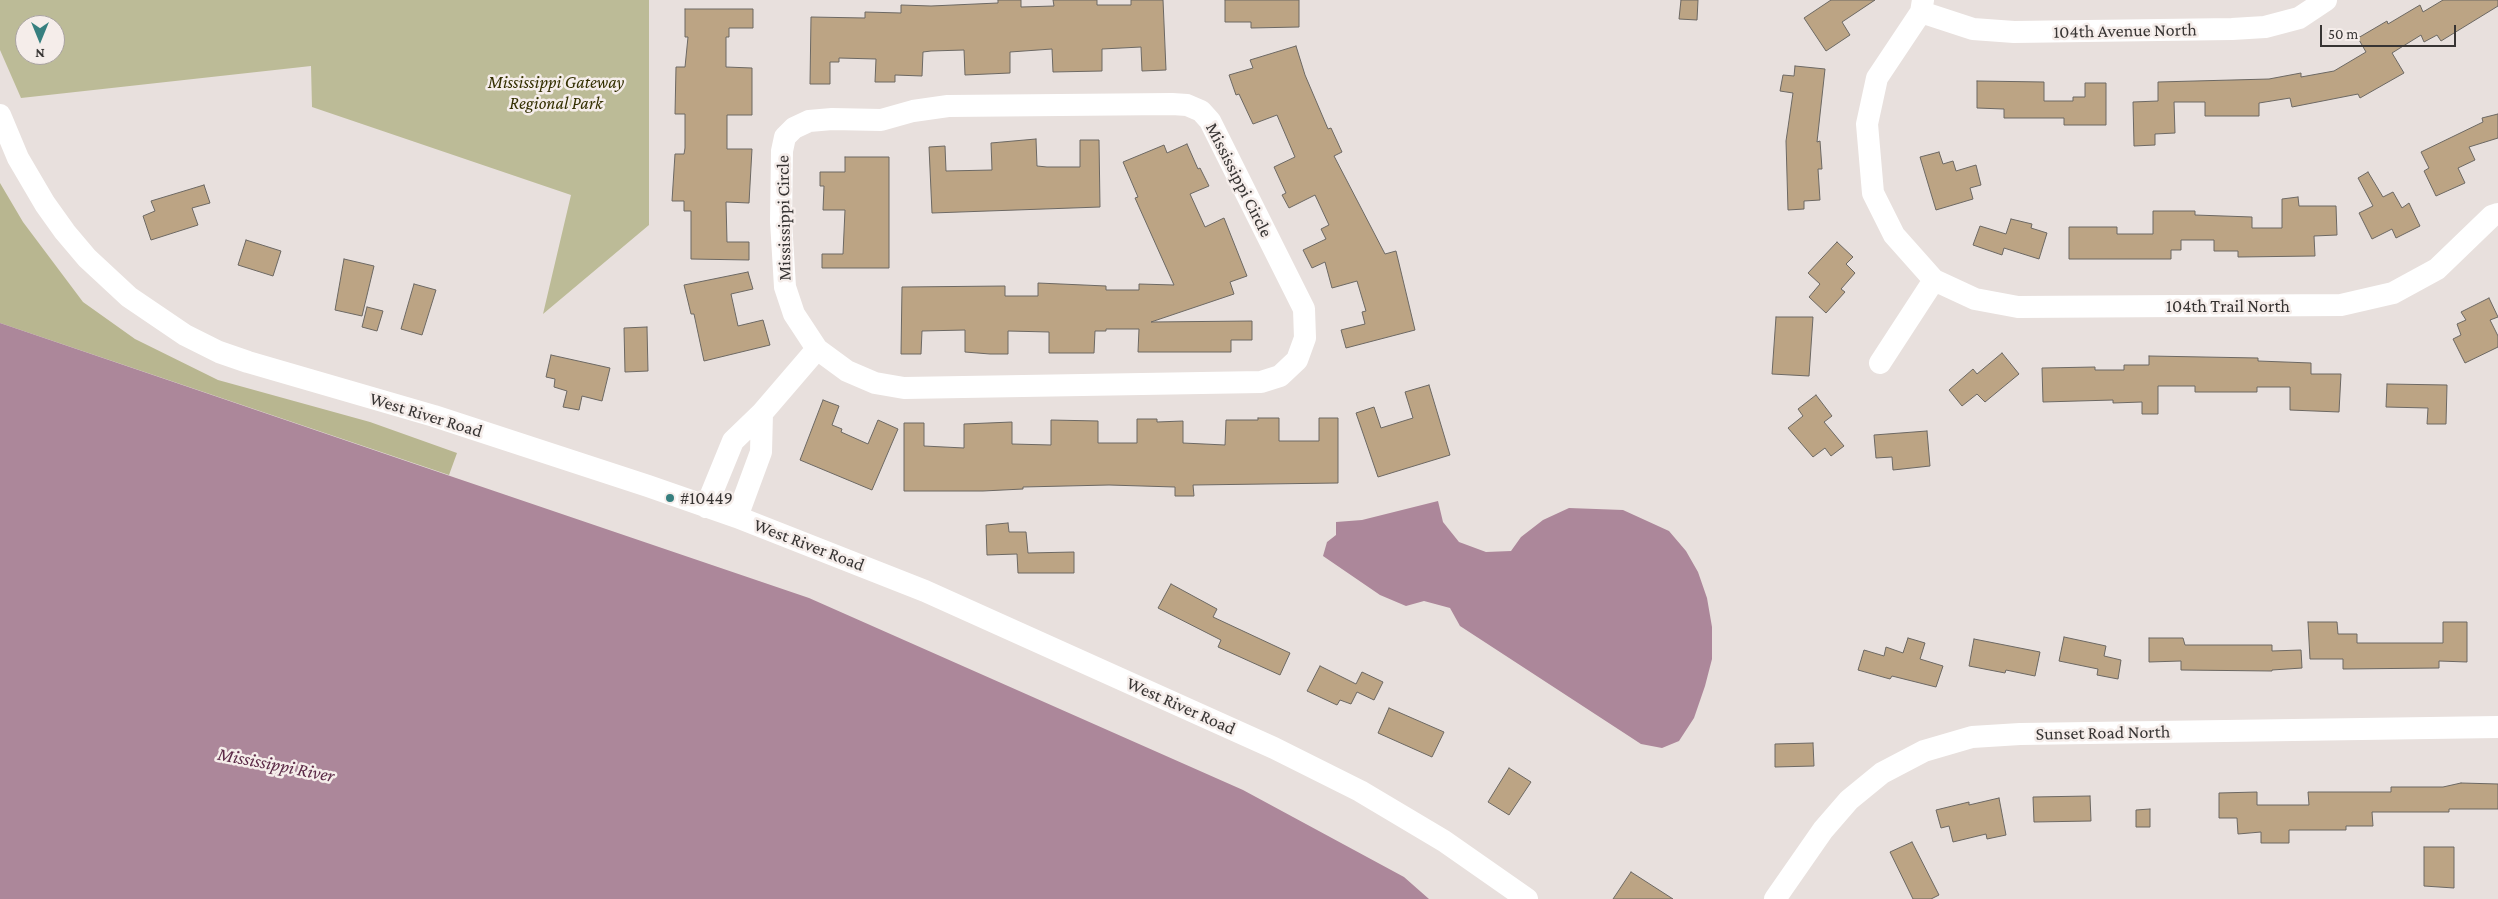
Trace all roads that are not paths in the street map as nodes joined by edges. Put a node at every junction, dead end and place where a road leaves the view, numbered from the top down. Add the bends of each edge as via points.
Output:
1 (2326, 0) edge
2 (1922, 6) edge
3 (0, 116) edge
4 (2498, 214) edge
5 (1934, 280) junction
6 (817, 349) junction
7 (1880, 363) dead end
8 (762, 413) junction
9 (706, 507) junction
10 (737, 517) junction
11 (2498, 727) edge
12 (1779, 898) edge
13 (1527, 899) edge

1 - 2 street, 104th Avenue North via 2299,18 2265,27 2232,29 2014,32 1973,29
2 - 5 street via 1877,78 1867,124 1868,158 1873,193 1894,235
3 - 9 street, West River Road via 18,158 70,239 129,297 185,335 248,362 434,416
4 - 5 street, 104th Trail North via 2492,216 2437,269 2393,293 2340,305 2018,307 1974,299
5 - 7 street
6 - 6 street, Mississippi Circle via 847,371 875,383 904,388 1260,382 1280,376 1296,360 1305,338 1304,309 1221,138 1201,111 1172,104 948,106 881,120 809,122 794,128 785,137 781,221 785,287 794,314
6 - 8 street
8 - 9 street via 733,441
8 - 10 street via 761,452
9 - 10 street, West River Road
10 - 13 street, West River Road via 925,591 1274,748 1397,812
11 - 12 street, Sunset Road North via 1972,737 1924,750 1882,773 1849,800 1823,830

